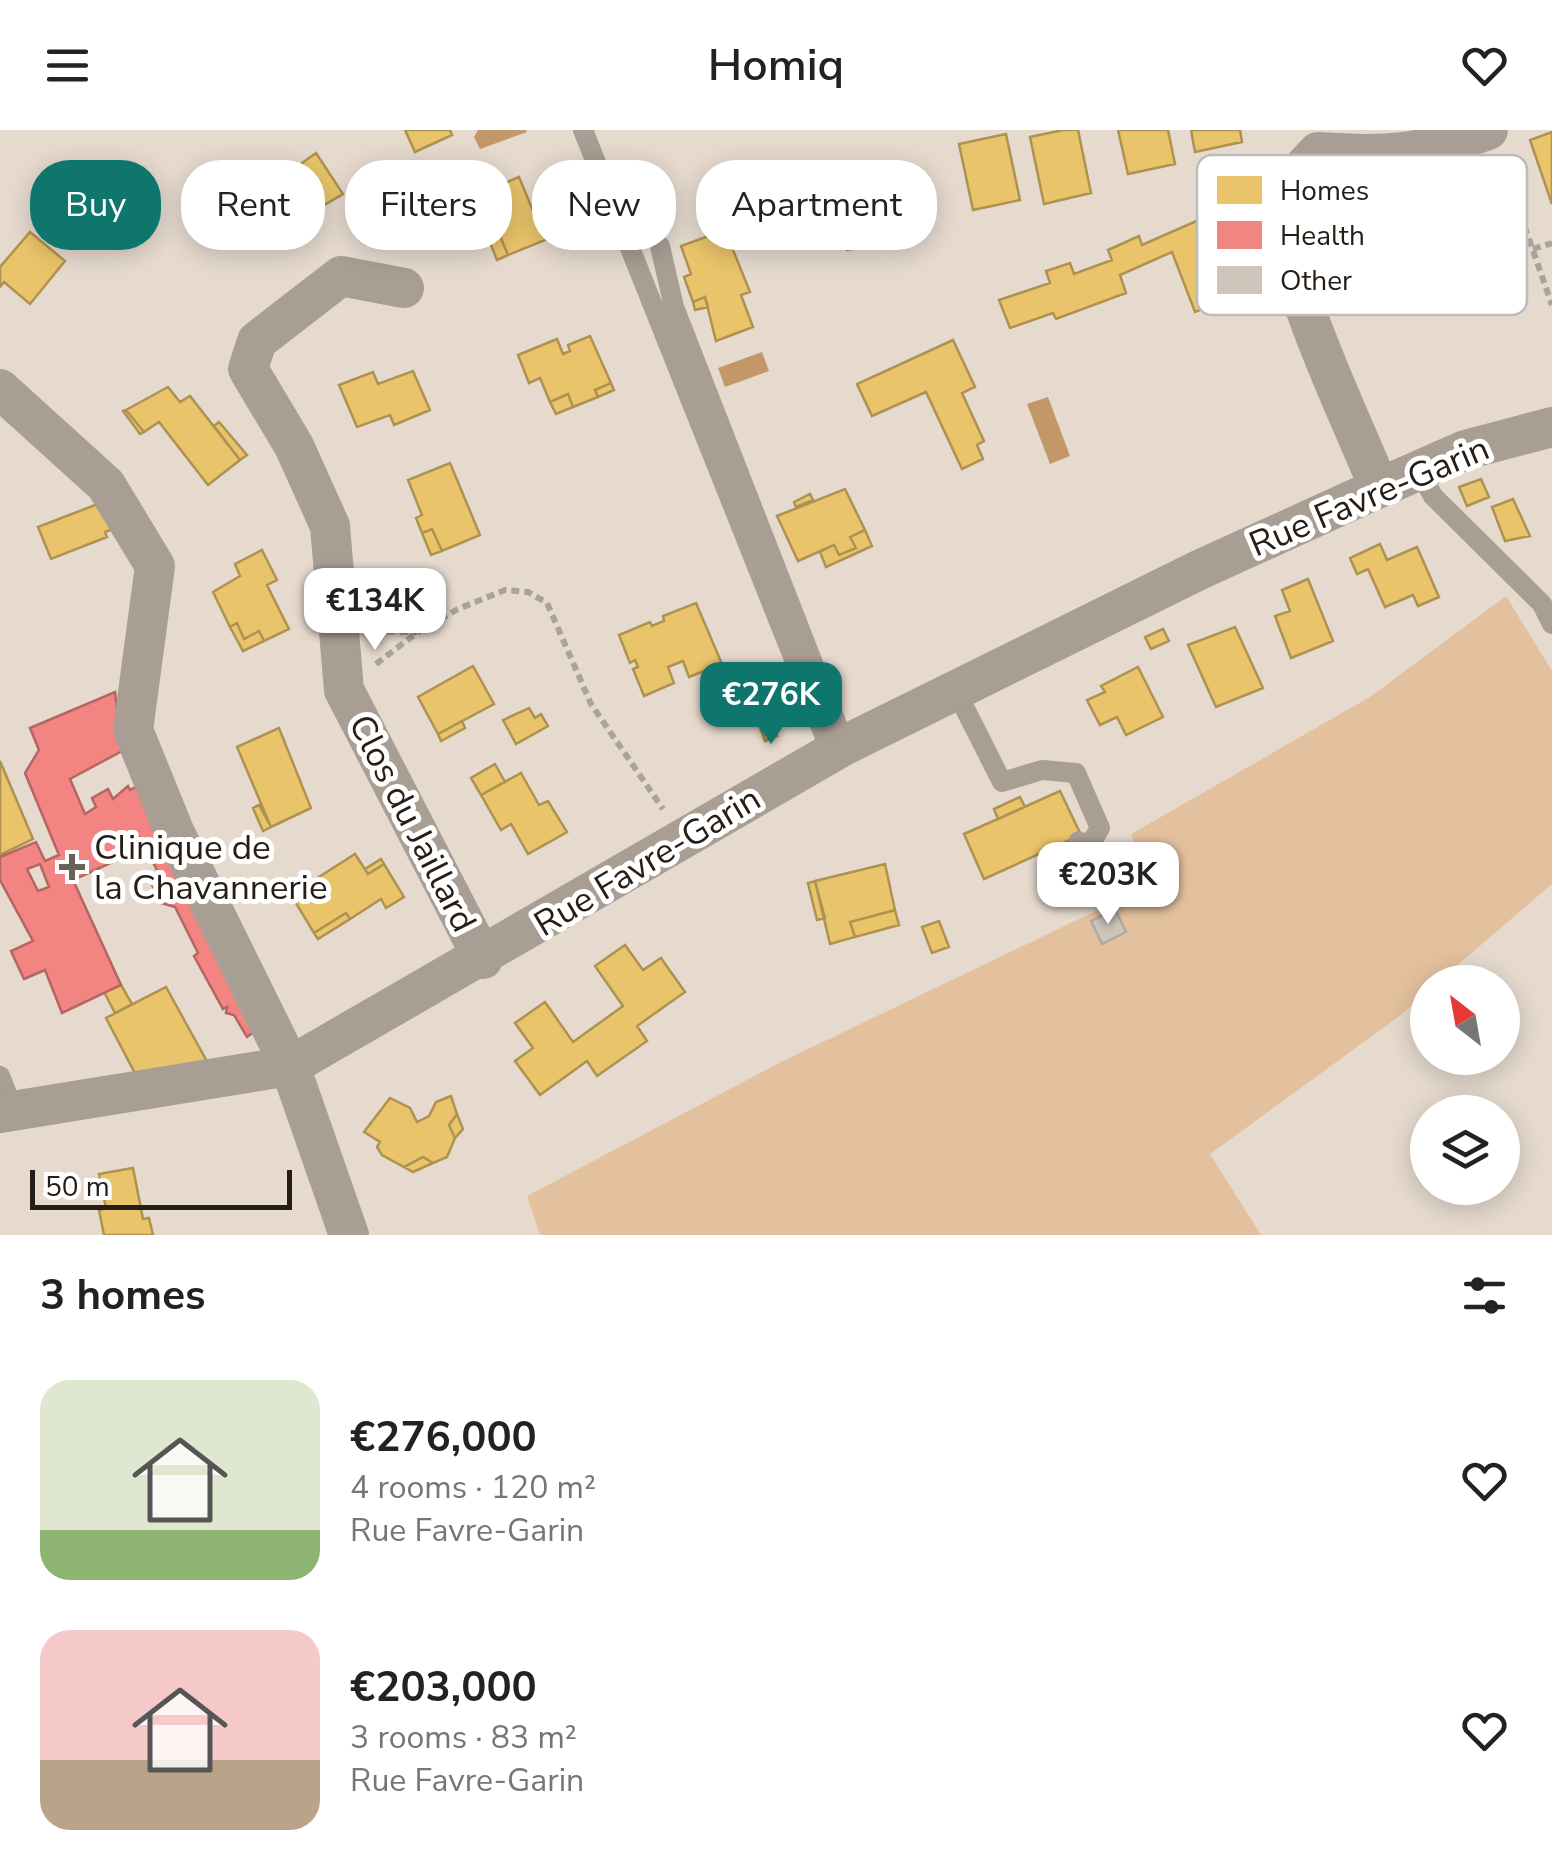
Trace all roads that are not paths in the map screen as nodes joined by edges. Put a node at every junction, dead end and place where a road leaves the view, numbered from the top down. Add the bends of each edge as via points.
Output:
1 (583, 130) edge
2 (1488, 130) edge
3 (1319, 145) edge
4 (1365, 155) edge
5 (1394, 155) edge
6 (661, 250) edge
7 (404, 288) dead end
8 (1310, 315) edge
9 (0, 389) edge
10 (1552, 427) edge
11 (1419, 470) junction
12 (1379, 488) junction
13 (1552, 624) edge
14 (956, 692) junction
15 (838, 748) junction
16 (1079, 841) dead end
17 (482, 959) junction
18 (290, 1066) junction
19 (4, 1100) edge
20 (348, 1235) edge

1 - 15 lane
2 - 5 street
3 - 4 street
6 - 15 lane via 674,307
7 - 17 street, Clos du Jaillard via 341,276 257,341 248,369 294,446 330,526 344,690
8 - 12 street
9 - 18 street via 106,485 156,566 132,730
10 - 11 street, Rue Favre-Garin
11 - 12 street, Rue Favre-Garin
11 - 13 lane via 1432,496 1542,604
12 - 14 street, Rue Favre-Garin
14 - 15 street, Rue Favre-Garin
14 - 16 lane via 1002,782 1042,770 1076,772 1100,828 1086,851
15 - 17 street, Rue Favre-Garin
17 - 18 street, Rue Favre-Garin
18 - 19 street, Rue Favre-Garin
18 - 20 street

